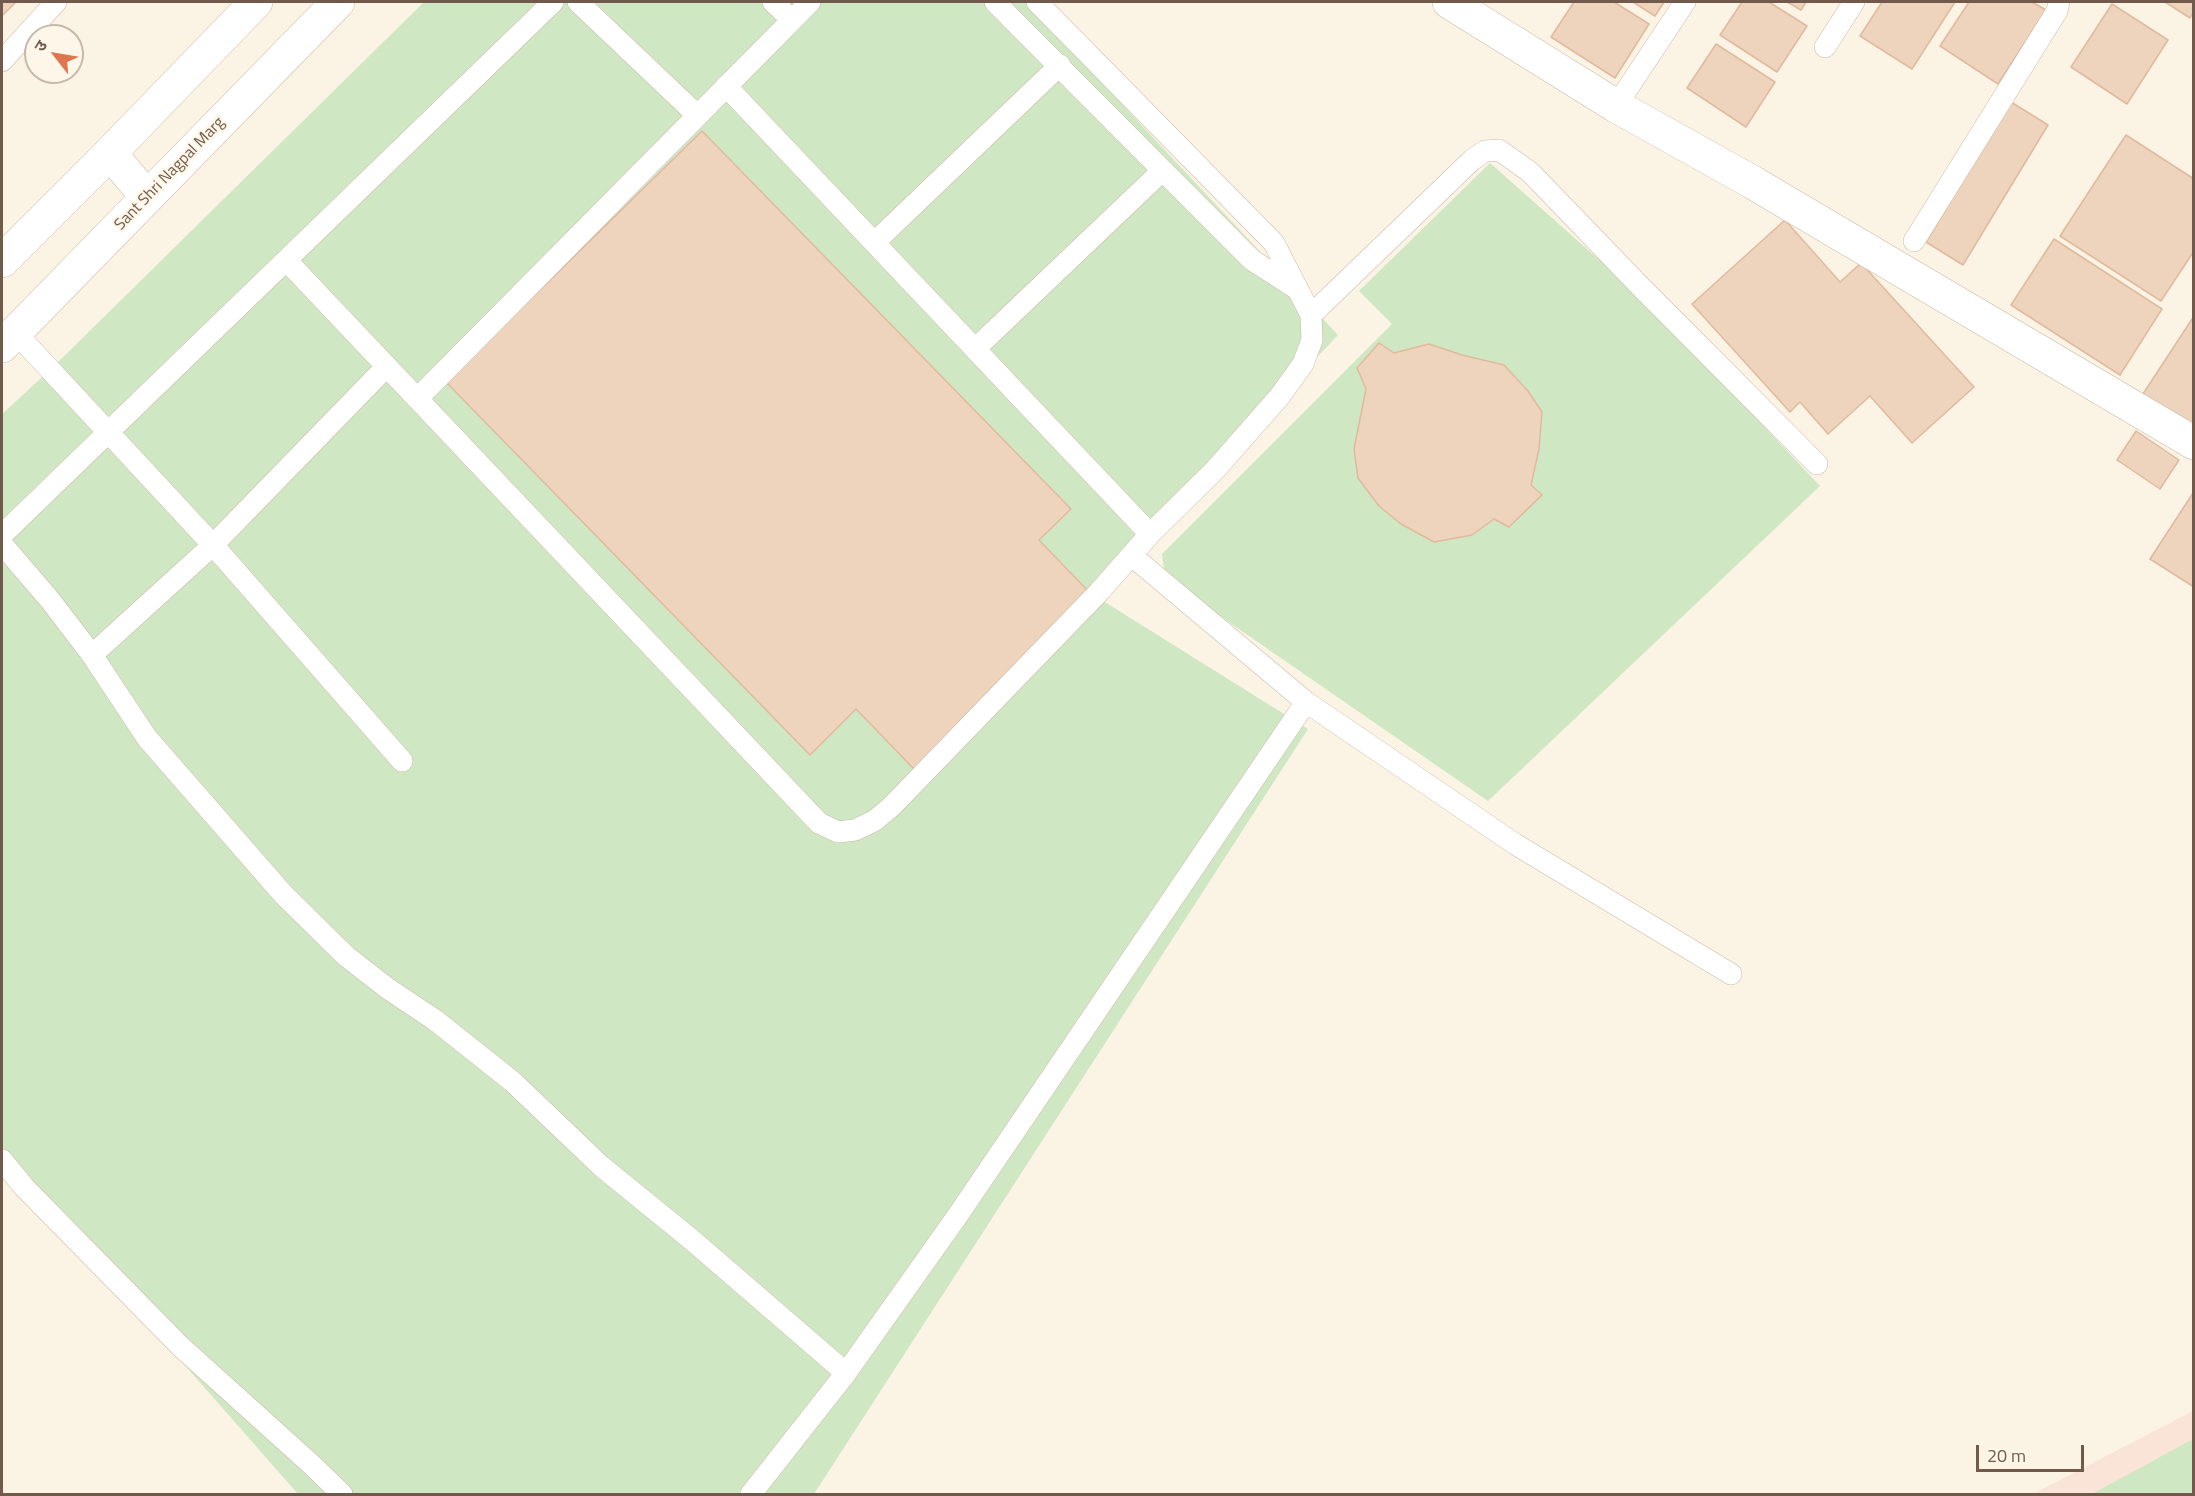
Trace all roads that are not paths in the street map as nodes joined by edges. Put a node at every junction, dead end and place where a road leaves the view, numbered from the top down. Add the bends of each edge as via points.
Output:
1 (56, 2) edge
2 (256, 2) edge
3 (338, 2) edge
4 (553, 2) edge
5 (578, 2) edge
6 (773, 2) edge
7 (810, 2) edge
8 (995, 2) edge
9 (1037, 2) edge
10 (1449, 2) edge
11 (1685, 2) edge
12 (1854, 2) edge
13 (2059, 2) edge
14 (792, 20) junction
15 (1825, 47) dead end
16 (2, 61) edge
17 (1060, 65) junction
18 (726, 86) junction
19 (1616, 106) junction
20 (697, 115) junction
21 (110, 153) junction
22 (1162, 171) junction
23 (147, 197) junction
24 (1914, 241) dead end
25 (874, 242) junction
26 (286, 260) junction
27 (2, 261) edge
28 (1300, 291) junction
29 (1311, 315) junction
30 (9, 340) edge
31 (976, 348) junction
32 (387, 366) junction
33 (417, 399) junction
34 (108, 432) junction
35 (2193, 443) edge
36 (1817, 464) dead end
37 (2, 534) edge
38 (1150, 534) junction
39 (2, 543) edge
40 (213, 545) junction
41 (1132, 556) junction
42 (92, 656) junction
43 (1306, 702) junction
44 (402, 761) dead end
45 (1731, 974) dead end
46 (2, 1160) edge
47 (846, 1373) junction
48 (342, 1494) edge
49 (751, 1494) edge

1 - 16 lane
2 - 21 main road
3 - 23 main road, Sant Shri Nagpal Marg
4 - 26 lane
5 - 20 lane
6 - 14 lane
7 - 14 lane
8 - 17 lane
9 - 28 lane via 1274,243
10 - 19 main road
11 - 19 lane
12 - 15 lane
13 - 24 lane
14 - 18 lane
17 - 22 lane
17 - 25 lane
18 - 20 lane
18 - 25 lane
19 - 35 main road
20 - 33 lane
21 - 23 main road
21 - 27 main road
22 - 28 lane via 1252,260
22 - 31 lane
23 - 30 main road, Sant Shri Nagpal Marg
25 - 31 lane
26 - 32 lane
26 - 34 lane
28 - 29 lane
29 - 36 lane via 1472,160 1485,151 1499,150 1530,172
29 - 38 lane via 1312,340 1303,364 1280,396 1215,470
30 - 34 lane
31 - 38 lane
32 - 33 lane
32 - 40 lane
33 - 41 lane via 819,823 837,832 855,830 891,807
34 - 37 lane
34 - 40 lane
38 - 41 lane
39 - 42 lane
40 - 42 lane
40 - 44 lane
41 - 43 lane
42 - 47 lane via 161,755 283,894 346,956 496,1068 601,1166
43 - 45 lane via 1515,844
43 - 47 lane via 958,1215
46 - 48 lane via 180,1346
47 - 49 lane

